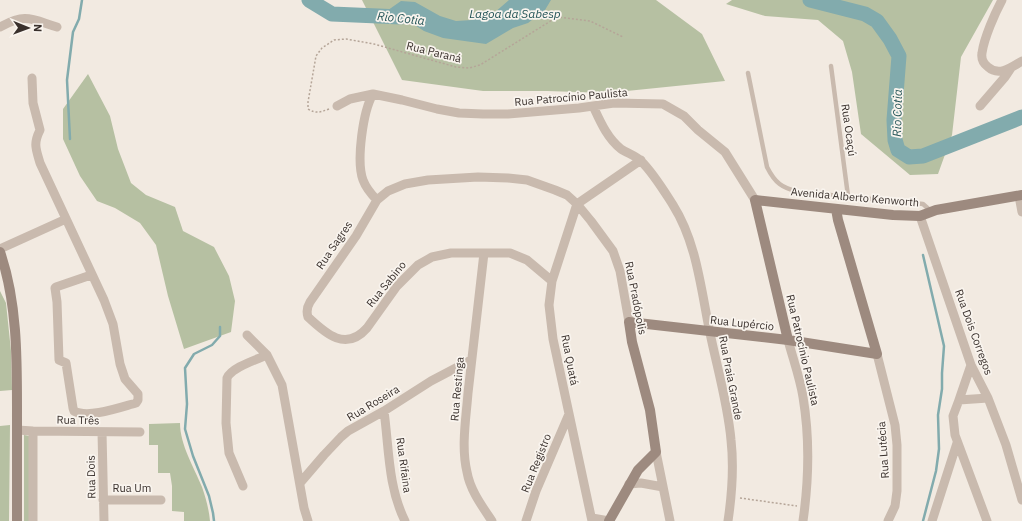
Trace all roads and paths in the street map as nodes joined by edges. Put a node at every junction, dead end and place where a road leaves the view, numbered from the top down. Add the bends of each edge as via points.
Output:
1 (1002, 0) edge
2 (0, 27) edge
3 (57, 27) dead end
4 (623, 36) dead end
5 (1022, 61) edge
6 (831, 66) dead end
7 (1011, 68) junction
8 (748, 73) dead end
9 (32, 78) dead end
10 (373, 94) junction
11 (337, 106) joint
12 (593, 106) junction
13 (980, 106) dead end
14 (641, 160) junction
15 (1021, 195) edge
16 (848, 196) junction
17 (377, 200) junction
18 (755, 200) junction
19 (577, 204) junction
20 (836, 209) junction
21 (932, 212) junction
22 (1022, 212) edge
23 (920, 216) junction
24 (66, 219) junction
25 (0, 250) edge
26 (484, 253) junction
27 (91, 275) junction
28 (552, 281) junction
29 (310, 302) joint
30 (629, 322) junction
31 (710, 332) junction
32 (248, 335) dead end
33 (788, 340) junction
34 (877, 354) junction
35 (267, 355) junction
36 (471, 360) junction
37 (971, 365) junction
38 (988, 398) junction
39 (959, 400) junction
40 (384, 411) junction
41 (569, 414) junction
42 (17, 430) junction
43 (32, 431) junction
44 (102, 432) junction
45 (140, 432) dead end
46 (957, 443) junction
47 (656, 452) junction
48 (300, 483) junction
49 (629, 484) junction
50 (243, 486) dead end
51 (663, 487) junction
52 (732, 497) junction
53 (103, 500) junction
54 (161, 500) dead end
55 (1022, 500) edge
56 (805, 507) junction
57 (592, 519) edge
58 (17, 521) edge
59 (33, 521) edge
60 (104, 521) edge
61 (308, 521) edge
62 (405, 521) edge
63 (492, 521) edge
64 (526, 521) edge
65 (609, 521) edge
66 (670, 521) edge
67 (728, 521) edge
68 (803, 521) edge
69 (888, 521) edge
70 (932, 521) edge
71 (987, 521) edge

1 - 7 street via 982,57 986,65 994,71
2 - 3 street via 13,20 32,18
4 - 11 path, Rua Paraná via 590,21 557,17 480,65 469,68 456,67 374,44 346,39 334,40 316,56 308,109 319,112
5 - 7 street
6 - 16 lane, Rua Ocaçú
7 - 13 street
8 - 16 lane via 767,167 778,184 799,192
9 - 24 street via 33,103 40,130 35,139 36,150
10 - 11 street via 350,99
10 - 12 street, Rua Patrocínio Paulista via 465,113 508,114
10 - 17 street via 367,106 361,167 362,179
12 - 14 street, Rua Praia Grande via 611,139 621,149
12 - 18 street, Rua Patrocínio Paulista via 614,103 662,104 684,116 725,152
14 - 19 street
14 - 31 street, Rua Praia Grande via 674,207 688,235 696,261
15 - 21 street, Avenida Alberto Kenworth
15 - 22 street
16 - 21 lane via 923,204
17 - 19 street, Rua Pradópolis via 388,191 405,184 478,177 527,180 567,195
17 - 29 street, Rua Sagres via 356,236
18 - 20 street, Avenida Alberto Kenworth
18 - 33 street, Rua Patrocínio Paulista
19 - 28 street, Rua Quatá
19 - 30 street, Rua Pradópolis via 613,251 620,271
20 - 23 street, Avenida Alberto Kenworth
20 - 34 street
21 - 23 street, Avenida Alberto Kenworth
23 - 37 street, Rua Dois Corregos
24 - 25 street
24 - 27 street
25 - 42 street via 5,265 15,334
26 - 28 street, Rua Sabino via 510,253 527,260
26 - 29 street, Rua Sabino via 451,253 432,257 418,264 397,286 367,328 355,338 335,338 325,332 308,317
26 - 36 street, Rua Restinga
27 - 27 street via 55,288 59,360 66,363 73,408 80,413 104,412 136,403 138,400 138,394 126,379 120,364 113,324
28 - 41 street, Rua Quatá via 549,305 553,339
30 - 31 street, Rua Lupércio
30 - 47 street, Rua Pradópolis via 650,410
31 - 33 street, Rua Lupércio
31 - 52 street, Rua Praia Grande via 731,438
32 - 35 street
33 - 34 street, Rua Lupércio
33 - 56 street, Rua Patrocínio Paulista via 803,396 808,434
34 - 69 street, Rua Lutécia via 895,425 897,491 895,506
35 - 48 street via 282,385
35 - 50 street via 240,367 227,378 226,423 229,454
36 - 40 street, Rua Roseira
36 - 63 street, Rua Restinga via 465,433 467,472 471,487
37 - 38 street, Rua Dois Corregos
37 - 39 street
38 - 39 street
38 - 55 street, Rua Dois Corregos via 1006,445
39 - 46 street via 953,416
40 - 48 street, Rua Roseira via 341,437
40 - 62 street, Rua Rifaina via 393,487
41 - 57 street, Rua Quatá
41 - 64 street, Rua Registro
42 - 43 street, Rua Três
42 - 58 street
43 - 44 street, Rua Três
43 - 59 street
44 - 45 street, Rua Três
44 - 53 street, Rua Dois
46 - 70 street
46 - 71 street
47 - 49 street via 642,465
47 - 51 street, Rua Pradópolis
48 - 61 street
49 - 51 street via 641,483
49 - 65 street
51 - 66 street, Rua Pradópolis
52 - 56 path
52 - 67 street, Rua Praia Grande
53 - 54 street, Rua Um
53 - 60 street, Rua Dois
56 - 68 street, Rua Patrocínio Paulista
57 - 65 street

